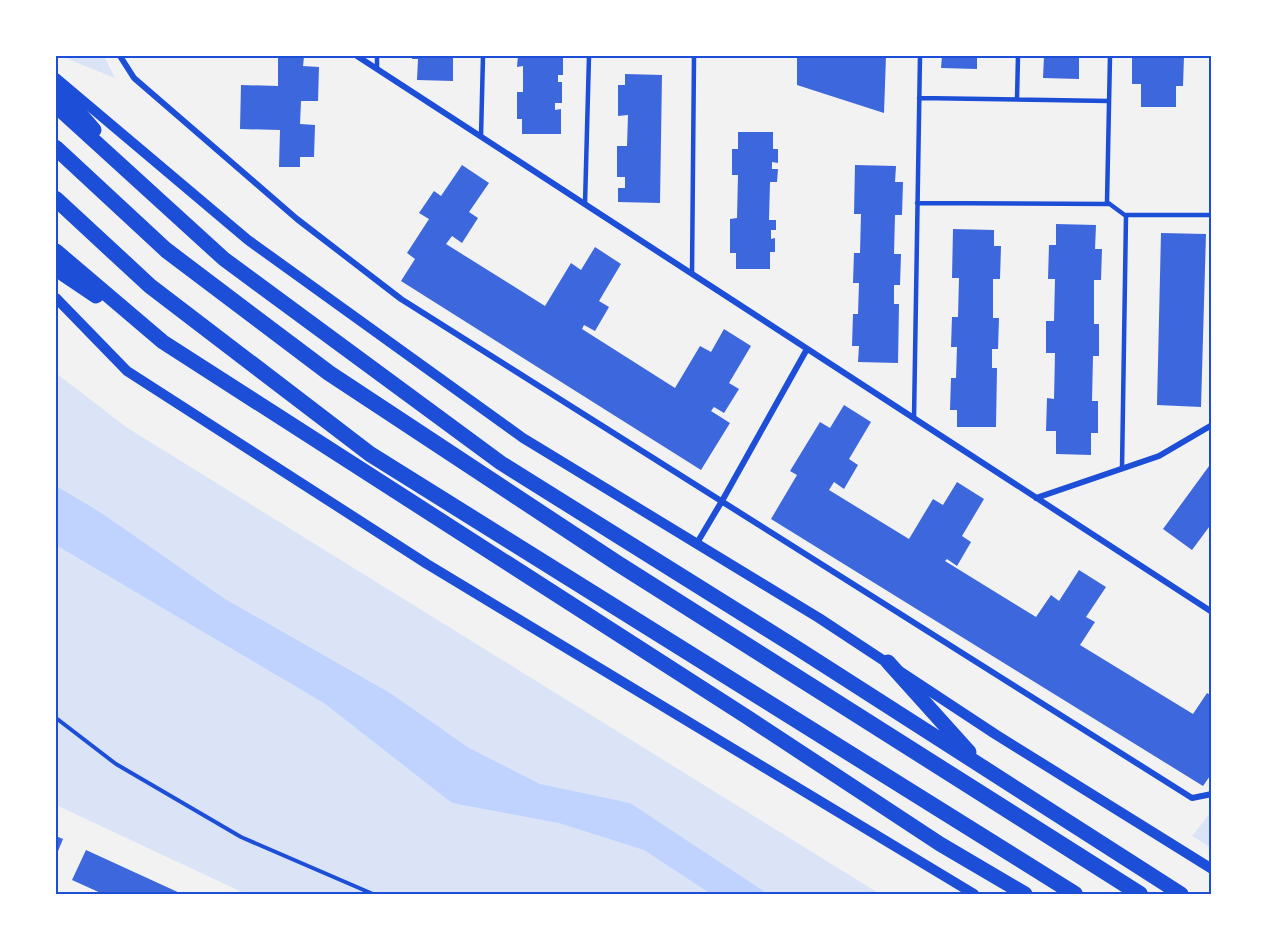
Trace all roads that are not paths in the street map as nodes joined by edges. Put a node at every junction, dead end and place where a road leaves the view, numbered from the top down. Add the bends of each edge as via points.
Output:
1 (120, 56) edge
2 (357, 56) edge
3 (377, 56) edge
4 (483, 56) edge
5 (589, 56) edge
6 (694, 56) edge
7 (920, 56) edge
8 (1018, 56) edge
9 (1110, 56) edge
10 (377, 68) junction
11 (56, 78) edge
12 (56, 86) edge
13 (919, 98) junction
14 (1017, 99) junction
15 (1109, 101) junction
16 (56, 106) edge
17 (481, 136) junction
18 (56, 148) edge
19 (56, 199) edge
20 (1107, 202) junction
21 (917, 203) junction
22 (585, 204) junction
23 (1212, 215) edge
24 (1126, 216) junction
25 (56, 251) edge
26 (224, 259) junction
27 (56, 269) edge
28 (692, 274) junction
29 (56, 298) edge
30 (163, 342) junction
31 (807, 349) junction
32 (914, 418) junction
33 (1212, 425) edge
34 (1122, 469) junction
35 (1036, 498) junction
36 (722, 501) junction
37 (696, 543) junction
38 (1212, 612) edge
39 (888, 662) junction
40 (984, 768) junction
41 (1212, 794) edge
42 (1212, 869) edge
43 (974, 894) edge
44 (1025, 894) edge
45 (1075, 894) edge
46 (1140, 894) edge
47 (1181, 894) edge

1 - 36 street via 134,78 297,219 401,299
2 - 10 street
3 - 10 lane
4 - 17 lane
5 - 22 lane
6 - 28 lane
7 - 13 lane
8 - 14 lane
9 - 15 lane
10 - 17 street
11 - 37 street via 248,240 523,438
12 - 26 main road via 95,131
13 - 14 lane
13 - 21 lane
14 - 15 lane
15 - 20 lane
16 - 26 main road
17 - 22 street
18 - 46 highway via 166,249 329,374 617,563
19 - 45 highway via 150,286 370,454
20 - 21 lane
20 - 24 lane
21 - 32 lane
22 - 28 street
23 - 24 lane
24 - 34 lane
25 - 30 main road
26 - 40 main road via 501,463
27 - 30 main road
28 - 31 street
29 - 43 street via 127,371 427,564
30 - 44 main road via 940,844
31 - 32 street
31 - 36 street
32 - 35 street
33 - 34 street via 1159,456
34 - 35 street
35 - 38 street
36 - 37 street
36 - 41 street via 1192,798
37 - 39 street
39 - 40 main road
39 - 42 street via 995,734
40 - 47 main road

